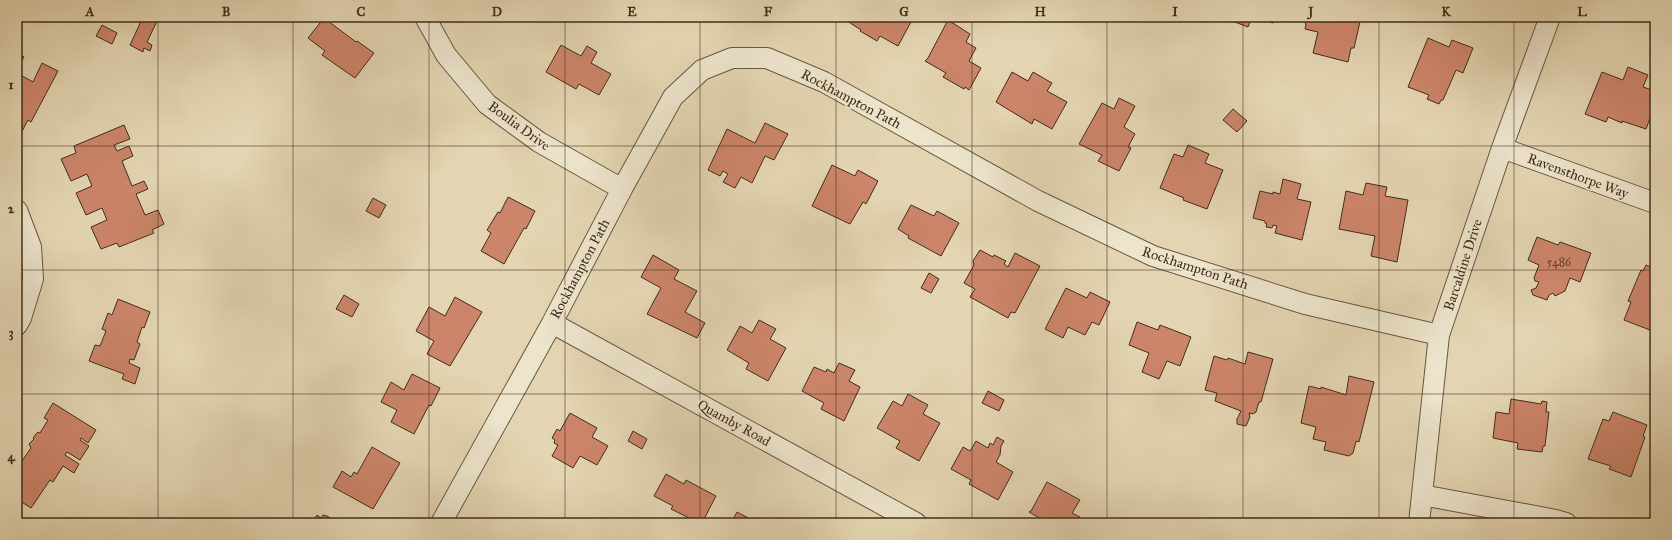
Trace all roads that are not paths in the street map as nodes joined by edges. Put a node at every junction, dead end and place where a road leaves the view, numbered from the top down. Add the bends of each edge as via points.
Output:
1 (425, 17) edge
2 (1550, 17) edge
3 (1502, 148) junction
4 (622, 189) junction
5 (1655, 203) edge
6 (17, 210) edge
7 (552, 324) junction
8 (17, 325) edge
9 (1440, 335) junction
10 (1422, 496) junction
11 (441, 523) edge
12 (916, 523) edge
13 (1419, 523) edge
14 (1566, 523) edge

1 - 4 street, Boulia Drive via 446,55 487,104 539,142
2 - 3 street, Barcaldine Drive
3 - 5 street, Ravensthorpe Way
3 - 9 street, Barcaldine Drive
4 - 7 street, Rockhampton Path
4 - 9 street, Rockhampton Path via 673,97 702,70 732,58 767,58 824,82 1038,201 1153,256 1306,304
6 - 8 street via 31,247 33,279
7 - 11 street, Rockhampton Path
7 - 12 street, Quamby Road
9 - 10 street, Barcaldine Drive
10 - 13 street, Barcaldine Drive
10 - 14 street

